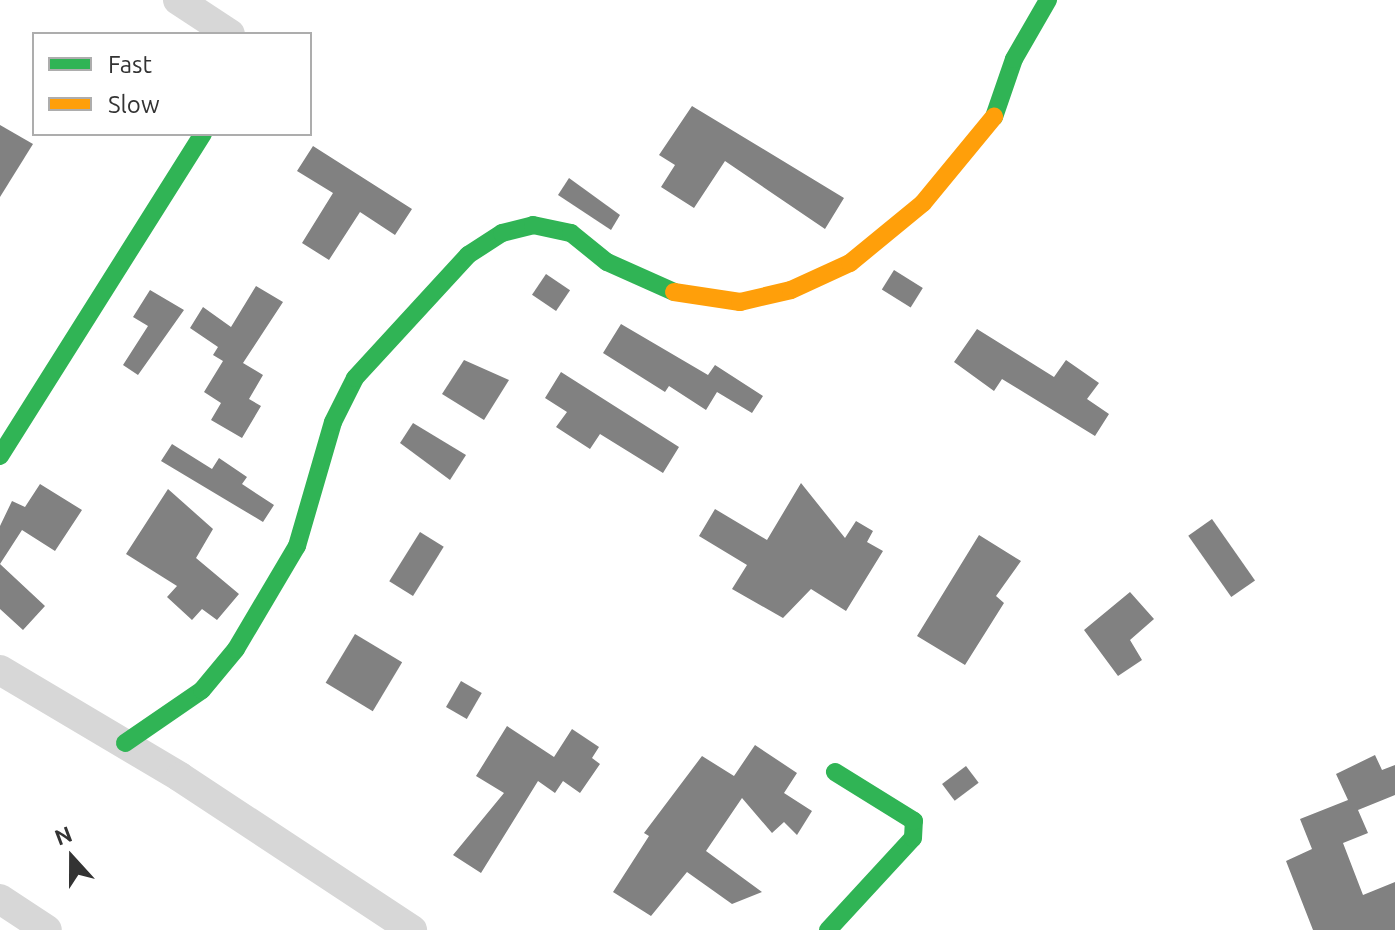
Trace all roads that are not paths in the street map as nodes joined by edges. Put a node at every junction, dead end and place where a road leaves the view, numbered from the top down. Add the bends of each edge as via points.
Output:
1 (178, 0) edge
2 (1048, 0) edge
3 (227, 32) edge
4 (202, 136) edge
5 (0, 456) edge
6 (0, 670) edge
7 (125, 743) junction
8 (835, 772) dead end
9 (0, 899) edge
10 (47, 930) edge
11 (412, 930) edge
12 (828, 930) edge

1 - 3 street
2 - 7 street via 1014,59 990,129 923,203 850,263 791,290 740,302 688,298 607,262 571,233 533,225 502,233 468,255 355,378 333,422 297,546 236,649 202,690
4 - 5 street
6 - 7 street
7 - 11 street
8 - 12 street via 914,821 913,838
9 - 10 street

